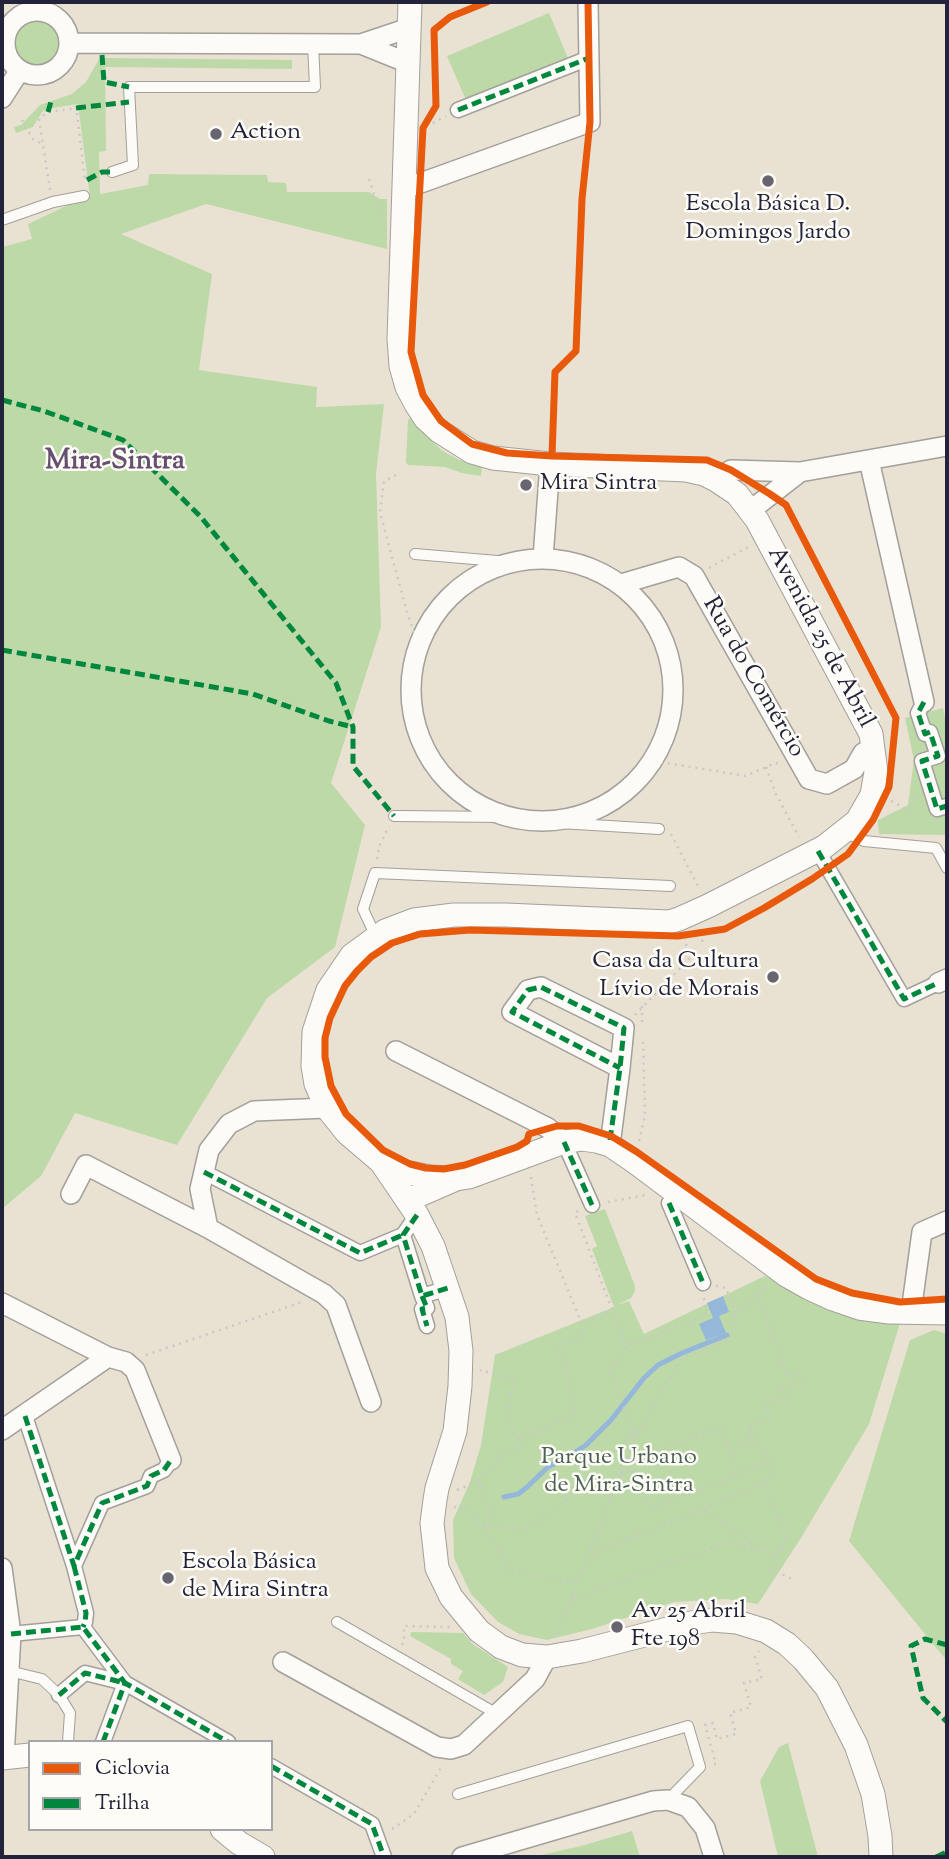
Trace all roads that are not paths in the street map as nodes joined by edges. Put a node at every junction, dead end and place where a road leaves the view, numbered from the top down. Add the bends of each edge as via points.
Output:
1 (412, 2) edge
2 (588, 2) edge
3 (410, 28) junction
4 (70, 43) junction
5 (313, 43) junction
6 (361, 44) junction
7 (589, 58) junction
8 (408, 63) junction
9 (20, 71) junction
10 (2, 98) edge
11 (458, 110) road end
12 (112, 172) dead end
13 (404, 189) junction
14 (84, 196) dead end
15 (2, 220) edge
16 (947, 446) edge
17 (869, 460) junction
18 (550, 464) junction
19 (800, 472) junction
20 (716, 480) junction
21 (751, 510) junction
22 (415, 554) dead end
23 (542, 558) junction
24 (509, 562) junction
25 (621, 584) junction
26 (923, 702) joint
27 (874, 748) junction
28 (947, 806) edge
29 (394, 817) road end
30 (506, 817) junction
31 (543, 822) junction
32 (659, 829) dead end
33 (843, 832) junction
34 (813, 853) junction
35 (947, 868) edge
36 (670, 886) dead end
37 (376, 937) junction
38 (942, 981) edge
39 (396, 1051) dead end
40 (620, 1068) junction
41 (327, 1108) junction
42 (564, 1142) junction
43 (610, 1145) junction
44 (381, 1162) junction
45 (204, 1172) junction
46 (456, 1178) junction
47 (71, 1194) dead end
48 (669, 1203) road end
49 (592, 1205) road end
50 (412, 1207) junction
51 (947, 1221) edge
52 (208, 1228) junction
53 (403, 1236) junction
54 (703, 1283) road end
55 (448, 1288) junction
56 (422, 1297) junction
57 (2, 1303) edge
58 (911, 1312) junction
59 (947, 1312) edge
60 (428, 1326) dead end
61 (117, 1360) junction
62 (371, 1402) dead end
63 (25, 1416) junction
64 (2, 1430) edge
65 (171, 1460) joint
66 (74, 1566) junction
67 (2, 1568) edge
68 (337, 1622) dead end
69 (83, 1627) junction
70 (11, 1634) junction
71 (547, 1657) junction
72 (283, 1662) dead end
73 (9, 1671) junction
74 (125, 1683) junction
75 (59, 1695) junction
76 (497, 1714) junction
77 (68, 1740) edge
78 (104, 1740) edge
79 (225, 1740) edge
80 (28, 1755) edge
81 (3, 1758) edge
82 (273, 1767) edge
83 (458, 1794) dead end
84 (668, 1800) junction
85 (236, 1843) edge
86 (469, 1856) edge
87 (262, 1857) edge
88 (384, 1857) edge
89 (714, 1857) edge
90 (881, 1857) edge

1 - 3 street, Avenida 25 de Abril
2 - 7 street
3 - 6 street
3 - 8 street, Avenida 25 de Abril
4 - 5 street
4 - 9 street via 57,69 39,75
4 - 9 street via 68,31 51,13 27,12 9,27 5,39 11,62
5 - 6 street
5 - 12 lane via 315,87 129,87 133,165
6 - 8 street
7 - 11 street
7 - 13 street via 590,122
8 - 13 street, Avenida 25 de Abril
9 - 10 street
13 - 18 street, Avenida 25 de Abril via 399,339 401,366 416,404 439,431 472,452
14 - 15 lane
16 - 17 street
17 - 19 street
17 - 26 street
18 - 20 street, Avenida 25 de Abril via 686,470
18 - 23 street
19 - 20 street via 731,470
19 - 21 street
20 - 21 street, Avenida 25 de Abril
21 - 27 street, Avenida 25 de Abril via 871,734
22 - 24 lane
23 - 24 street
23 - 25 street via 584,565
24 - 30 street via 479,573 453,592 432,616 418,644 410,688 417,733 439,772 472,802
25 - 27 street, Rua do Comércio via 679,567 694,576 809,779 827,784 854,769 863,753
25 - 31 street via 649,612 668,647 675,686 670,725 654,761 630,789 607,806 580,817
26 - 28 street via 918,713 938,756 922,761 937,809
27 - 33 street, Avenida 25 de Abril via 872,794 857,821
29 - 30 lane
30 - 31 street
31 - 32 lane
33 - 34 street, Avenida 25 de Abril
33 - 35 lane via 864,841 936,848
34 - 37 street, Avenida 25 de Abril via 668,922 454,915 414,920
34 - 38 street via 904,999
36 - 37 lane via 375,873 363,909
37 - 41 street, Avenida 25 de Abril via 352,955 328,990 314,1032 316,1084
39 - 42 street via 548,1128
40 - 40 street via 624,1028 541,987 527,990 512,1012
40 - 43 street
41 - 44 street, Avenida 25 de Abril via 346,1133
41 - 45 street via 254,1111 229,1125 209,1150
42 - 43 street via 582,1139
42 - 46 street
42 - 49 street
43 - 58 street via 786,1276 859,1308
44 - 46 street via 405,1172
44 - 50 street, Avenida 25 de Abril
45 - 52 street via 200,1188
45 - 53 street via 360,1253
46 - 50 street
47 - 52 street via 86,1165
48 - 54 street
50 - 53 street
50 - 55 street, Avenida 25 de Abril
51 - 58 street via 922,1232
52 - 62 street via 336,1305
53 - 56 street
55 - 56 street
55 - 71 street, Avenida 25 de Abril via 457,1317 461,1364 455,1431 437,1488 432,1523 437,1568 451,1597 475,1627 500,1647
56 - 60 street
57 - 61 street
58 - 59 street
61 - 63 street
61 - 65 street via 135,1370
63 - 64 street
63 - 66 street
65 - 66 street via 151,1476 147,1486 102,1503
66 - 69 street via 86,1613
67 - 70 street
68 - 76 lane
69 - 70 street
69 - 74 street
70 - 73 street
71 - 76 street via 536,1679
71 - 90 street, Avenida 25 de Abril via 712,1620 737,1622 769,1633 803,1659 827,1688 856,1745 873,1794
72 - 76 street via 437,1747 464,1745
73 - 75 lane via 42,1679
73 - 81 street
74 - 75 street via 85,1673
74 - 78 street
74 - 79 street
75 - 77 lane via 70,1713
80 - 81 street
82 - 88 street via 372,1824
83 - 84 lane via 688,1727 700,1767
84 - 86 street
84 - 89 street via 688,1807 697,1818
85 - 87 street

